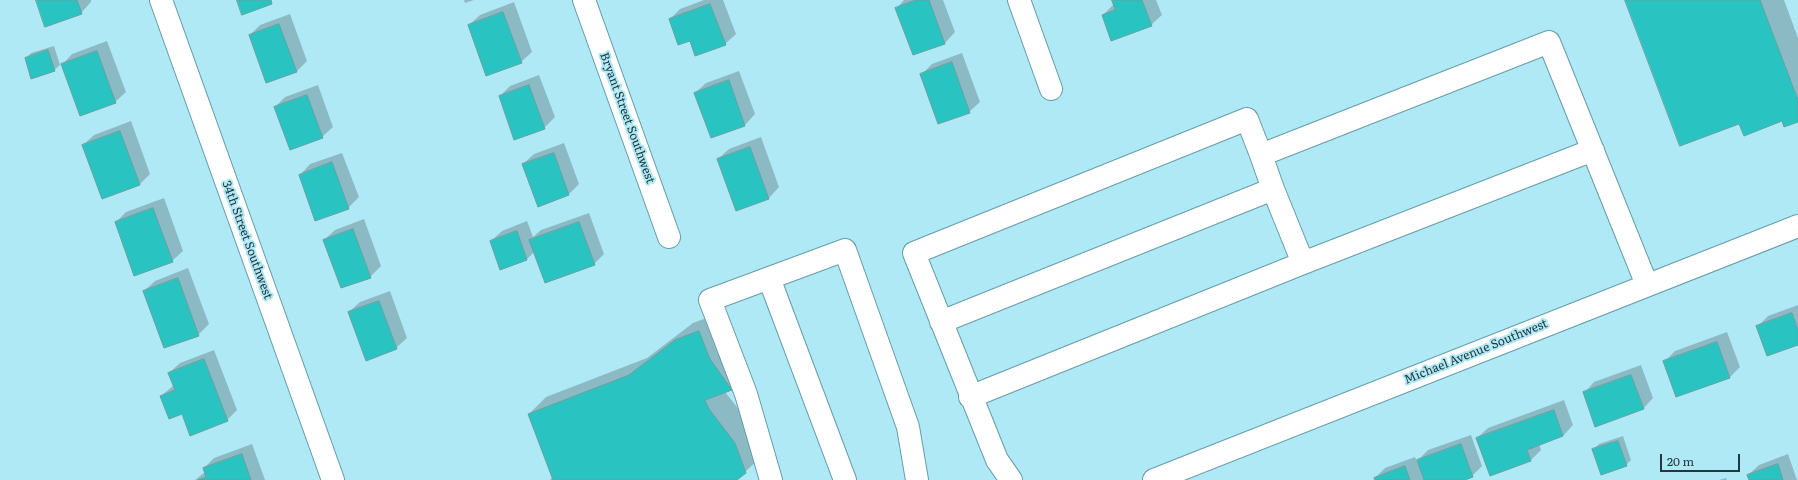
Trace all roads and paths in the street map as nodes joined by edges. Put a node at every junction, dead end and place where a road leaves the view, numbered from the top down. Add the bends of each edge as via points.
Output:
1 (161, 0) edge
2 (584, 0) edge
3 (1019, 0) edge
4 (1051, 89) dead end
5 (1592, 150) junction
6 (1261, 155) junction
7 (1273, 189) junction
8 (1798, 226) edge
9 (669, 237) dead end
10 (1303, 263) junction
11 (769, 278) junction
12 (1647, 285) junction
13 (941, 322) junction
14 (970, 396) junction
15 (1185, 474) edge
16 (333, 480) edge
17 (771, 480) edge
18 (846, 480) edge
19 (917, 480) edge
20 (1011, 480) edge
21 (1154, 480) edge

1 - 16 street, 34th Street Southwest
2 - 9 street, Bryant Street Southwest
3 - 4 street
5 - 6 street via 1549,42
5 - 10 street
5 - 12 street
6 - 7 street
6 - 13 street via 1246,119 914,253
7 - 10 street
7 - 13 street
8 - 12 street, Michael Avenue Southwest
10 - 14 street
11 - 17 street via 710,300 746,394
11 - 18 street
11 - 19 street via 845,250 908,427
12 - 15 street, Michael Avenue Southwest
13 - 14 street
14 - 20 street via 997,460
15 - 21 street, Michael Avenue Southwest

